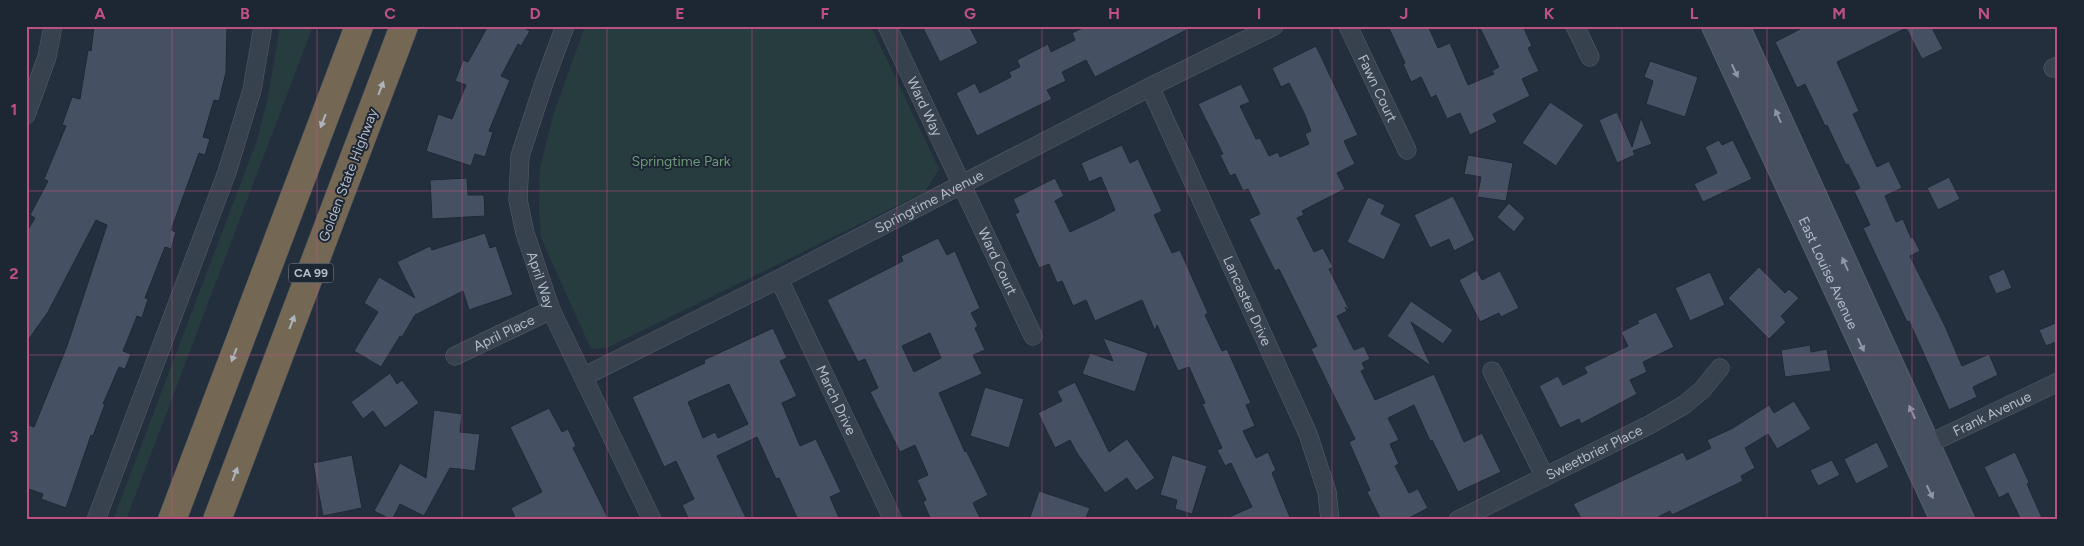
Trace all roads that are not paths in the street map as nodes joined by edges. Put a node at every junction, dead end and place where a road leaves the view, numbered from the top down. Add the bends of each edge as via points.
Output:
1 (52, 26) edge
2 (263, 26) edge
3 (358, 26) edge
4 (404, 26) edge
5 (566, 26) edge
6 (887, 26) edge
7 (1274, 26) edge
8 (1348, 26) edge
9 (1575, 26) edge
10 (1714, 26) edge
11 (1737, 26) edge
12 (1590, 57) dead end
13 (1150, 87) junction
14 (26, 116) edge
15 (1407, 150) dead end
16 (961, 186) junction
17 (779, 279) junction
18 (551, 310) junction
19 (1033, 336) dead end
20 (455, 356) dead end
21 (1720, 368) dead end
22 (1492, 371) dead end
23 (583, 377) junction
24 (2058, 382) edge
25 (1919, 448) junction
26 (1545, 477) junction
27 (96, 520) edge
28 (172, 520) edge
29 (217, 520) edge
30 (652, 520) edge
31 (893, 520) edge
32 (1330, 520) edge
33 (1458, 520) edge
34 (1943, 520) edge
35 (1962, 520) edge

1 - 14 street via 47,57
2 - 27 street via 252,90 227,172
3 -> 28 highway, CA 99
29 -> 4 highway, Golden State Highway / CA 99
5 - 18 street, April Way via 520,156 518,200 525,233
6 - 16 street, Ward Way
7 - 13 street, Springtime Avenue
8 - 15 street, Fawn Court
9 - 12 street
10 -> 25 street, East Louise Avenue
25 -> 11 street, East Louise Avenue
13 - 16 street, Springtime Avenue
13 - 32 street, Lancaster Drive via 1308,434 1327,492
16 - 17 street, Springtime Avenue
16 - 19 street, Ward Court
17 - 23 street, Springtime Avenue
17 - 31 street, March Drive
18 - 20 street, April Place
18 - 23 street, April Way
21 - 26 street, Sweetbrier Place via 1684,405
22 - 26 street
23 - 30 street, April Way
24 - 25 street, Frank Avenue
25 -> 34 street, East Louise Avenue
25 - 35 street, East Louise Avenue
26 - 33 street, Sweetbrier Place

